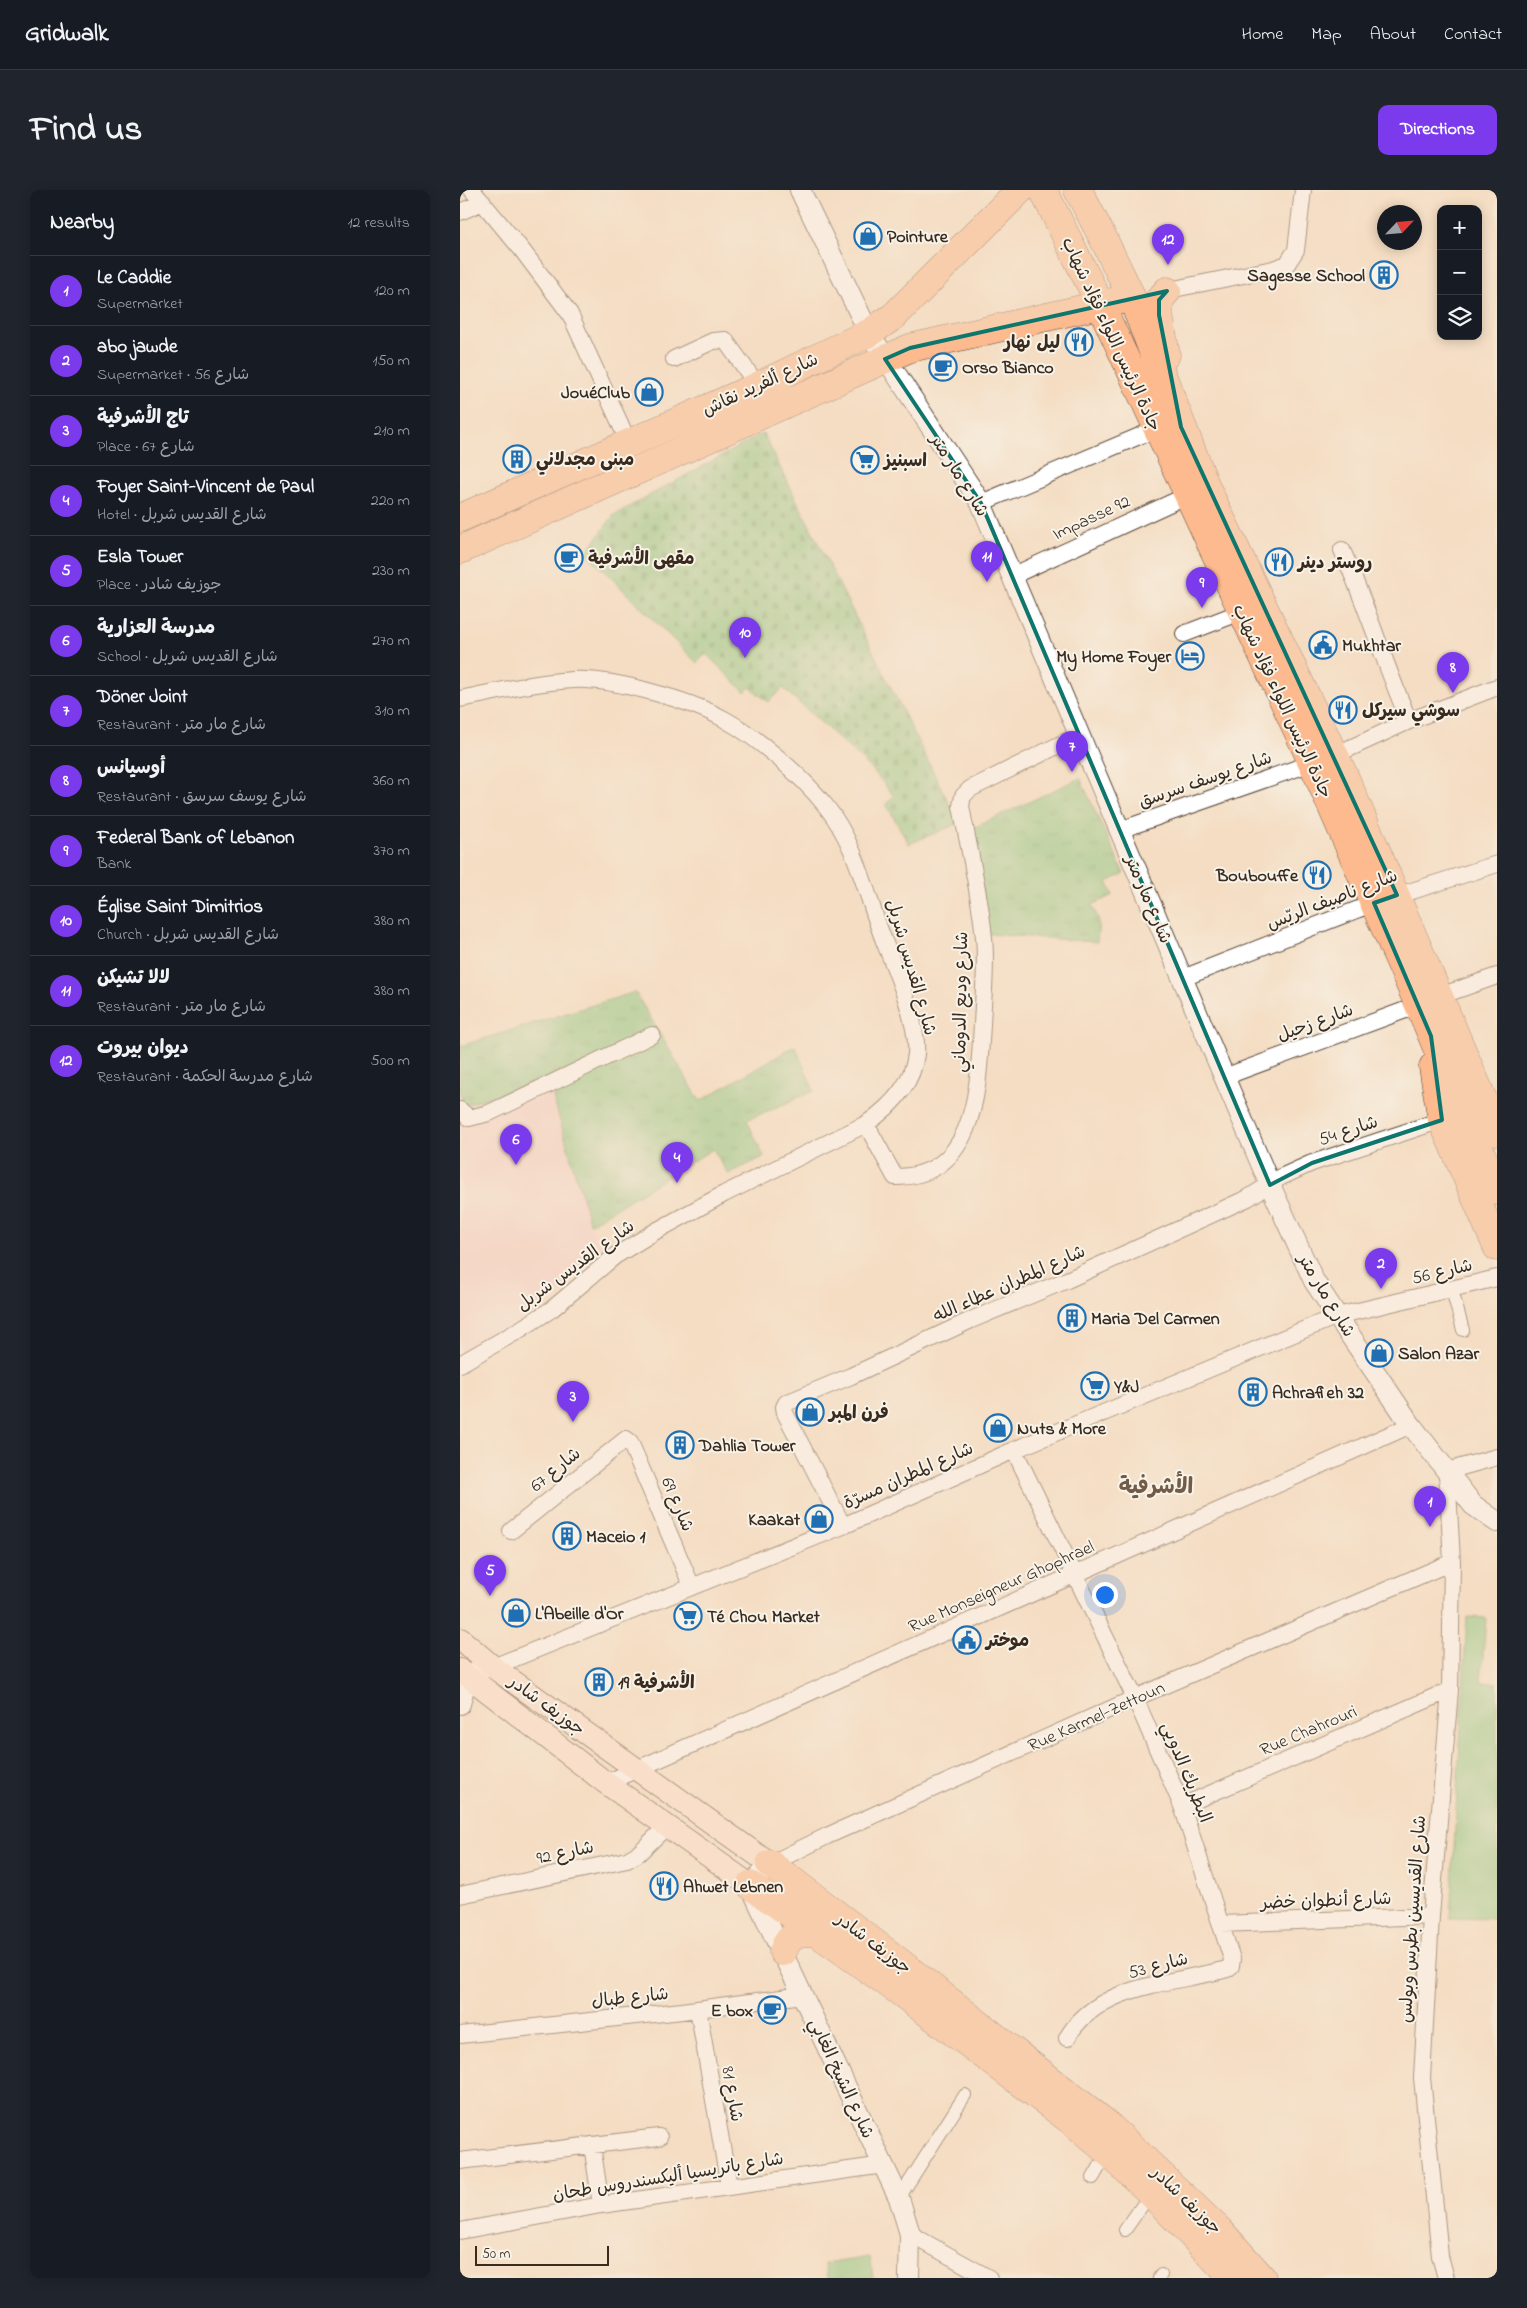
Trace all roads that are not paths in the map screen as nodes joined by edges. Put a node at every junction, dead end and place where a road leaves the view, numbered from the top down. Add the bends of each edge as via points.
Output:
1 (472, 190) edge
2 (800, 190) edge
3 (1020, 190) edge
4 (1043, 190) edge
5 (1062, 190) edge
6 (1078, 190) edge
7 (1303, 190) edge
8 (1005, 200) edge
9 (483, 202) junction
10 (460, 212) edge
11 (1168, 291) junction
12 (1132, 298) junction
13 (1100, 304) junction
14 (869, 333) junction
15 (674, 358) dead end
16 (889, 365) junction
17 (758, 386) junction
18 (1169, 428) junction
19 (629, 443) junction
20 (1188, 496) junction
21 (981, 503) junction
22 (460, 518) edge
23 (460, 550) edge
24 (1342, 550) dead end
25 (1012, 576) junction
26 (1241, 612) junction
27 (1184, 634) dead end
28 (1497, 687) edge
29 (460, 699) edge
30 (1409, 721) junction
31 (1079, 735) junction
32 (1324, 758) junction
33 (1120, 830) junction
34 (1497, 864) edge
35 (1386, 899) junction
36 (1497, 976) edge
37 (1183, 978) junction
38 (1429, 1000) junction
39 (1441, 1030) junction
40 (652, 1036) dead end
41 (1224, 1077) junction
42 (1497, 1089) edge
43 (460, 1110) edge
44 (1442, 1120) junction
45 (866, 1124) junction
46 (1497, 1132) edge
47 (1270, 1185) junction
48 (1497, 1191) edge
49 (1497, 1246) edge
50 (1497, 1278) edge
51 (1452, 1290) junction
52 (1337, 1316) junction
53 (1463, 1330) dead end
54 (460, 1364) edge
55 (1411, 1425) junction
56 (626, 1438) joint
57 (1014, 1450) junction
58 (1497, 1457) edge
59 (1447, 1471) junction
60 (1497, 1522) edge
61 (843, 1526) junction
62 (511, 1531) dead end
63 (1452, 1562) junction
64 (1075, 1575) junction
65 (692, 1587) junction
66 (460, 1640) edge
67 (493, 1666) junction
68 (463, 1673) edge
69 (1450, 1690) junction
70 (1135, 1698) junction
71 (460, 1704) edge
72 (636, 1769) junction
73 (606, 1783) junction
74 (1182, 1806) junction
75 (666, 1826) junction
76 (770, 1864) junction
77 (750, 1885) junction
78 (460, 1894) edge
79 (1431, 1916) junction
80 (1221, 1924) junction
81 (817, 1933) junction
82 (783, 1952) junction
83 (803, 1995) junction
84 (698, 2009) junction
85 (460, 2035) edge
86 (1067, 2038) dead end
87 (964, 2094) dead end
88 (659, 2137) dead end
89 (592, 2145) junction
90 (1108, 2152) junction
91 (460, 2161) edge
92 (884, 2165) junction
93 (1093, 2178) dead end
94 (729, 2186) junction
95 (1151, 2193) junction
96 (899, 2198) junction
97 (601, 2205) junction
98 (1126, 2230) dead end
99 (460, 2231) edge
100 (910, 2234) junction
101 (980, 2276) edge
102 (909, 2278) edge
103 (1233, 2278) edge
104 (1262, 2278) edge
105 (1446, 2278) edge

1 - 9 street
2 - 14 street
3 - 8 highway, شارع ألفريد نقاش
4 - 13 highway, جادة الرئيس اللواء فؤاد شهاب
5 - 12 highway via 1110,274
6 - 12 highway, جادة الرئيس اللواء فؤاد شهاب
7 - 11 street via 1296,250 1287,264
8 - 14 highway, شارع ألفريد نقاش via 894,316
9 - 10 street
9 - 19 street via 570,314
11 - 12 street
11 - 18 highway via 1159,300 1159,316
12 - 13 highway
12 - 18 highway, جادة الرئيس اللواء فؤاد شهاب
13 - 16 highway via 910,348
13 - 18 highway, جادة الرئيس اللواء فؤاد شهاب
14 - 16 street, شارع مار متر
14 - 17 highway, شارع ألفريد نقاش
15 - 17 street via 713,341 725,340
16 - 21 street, شارع مار متر
16 - 23 highway via 620,477
17 - 19 highway, شارع ألفريد نقاش
18 - 20 highway, جادة الرئيس اللواء فؤاد شهاب
18 - 21 street
18 - 32 highway, جادة الرئيس اللواء فؤاد شهاب via 1206,487
19 - 22 highway, شارع ألفريد نقاش
20 - 25 street, Impasse 92
20 - 26 highway, جادة الرئيس اللواء فؤاد شهاب
21 - 25 street, شارع مار متر
24 - 30 street
25 - 31 street, شارع مار متر
26 - 27 street
26 - 32 highway, جادة الرئيس اللواء فؤاد شهاب
28 - 30 street, شارع يوسف سرسق
29 - 45 street, شارع القديس شربل via 575,680 631,687 724,719 800,776 827,806 847,840 869,892 911,1020 916,1054 908,1076 895,1099
30 - 32 street, شارع يوسف سرسق
31 - 33 street, شارع مار متر
31 - 45 street, شارع وديع الدوماني via 970,789 963,796 985,944 976,1096 968,1130 944,1160 913,1176 896,1177
32 - 33 street, شارع يوسف سرسق
32 - 35 highway, جادة الرئيس اللواء فؤاد شهاب
33 - 37 street, شارع مار متر
34 - 35 street, شارع ناصيف الريّس
35 - 37 street, شارع ناصيف الريّس
35 - 38 highway, جادة الرئيس اللواء فؤاد شهاب
36 - 38 street, شارع زحيل
37 - 41 street, شارع مار متر
38 - 39 highway, جادة الرئيس اللواء فؤاد شهاب
38 - 41 street, شارع زحيل
39 - 42 highway
39 - 44 highway via 1433,1076
39 - 46 highway, جادة الرئيس اللواء فؤاد شهاب
39 - 48 highway, جادة الرئيس اللواء فؤاد شهاب
40 - 43 street via 489,1113 469,1118
41 - 47 street, شارع مار متر
44 - 47 street, شارع 54 via 1312,1162
44 - 49 highway
45 - 54 street, شارع القديس شربل via 656,1231 615,1256 552,1308
47 - 52 street, شارع مار متر via 1314,1281
47 - 61 street, شارع المطران عطاء الله via 1248,1198 786,1403 784,1407 792,1426
50 - 51 street, شارع 56
51 - 52 street, شارع 56
51 - 53 street
52 - 55 street, شارع مار متر
52 - 57 street, شارع المطران مسرّة
55 - 59 street, شارع مار متر
55 - 64 street, Rue Monseigneur Ghophrael
56 - 62 street, شارع 67
56 - 65 street, شارع 69
57 - 61 street, شارع المطران مسرّة
57 - 64 street, البطريك الدويي
58 - 59 street
59 - 60 street, شارع مار متر via 1474,1505
59 - 63 street, شارع القديسين بطرس وبولس
61 - 65 street, شارع المطران مسرّة
63 - 69 street, شارع القديسين بطرس وبولس
63 - 70 street, Rue Karmel-Zettoun
64 - 70 street, البطريك الدويي
64 - 72 street, Rue Monseigneur Ghophrael
65 - 67 street, شارع المطران مسرّة
66 - 67 main road, جوزيف شادر
67 - 68 street
67 - 72 main road, جوزيف شادر
68 - 71 street
68 - 73 main road, جوزيف شادر
69 - 74 street, Rue Chahrouri
69 - 79 street, شارع القديسين بطرس وبولس
70 - 74 street, البطريك الدويي
70 - 76 street, Rue Karmel-Zettoun
72 - 73 street, Rue Monseigneur Ghophrael
72 - 76 main road, جوزيف شادر
73 - 75 main road, جوزيف شادر
74 - 80 street, البطريك الدويي
75 - 77 main road, جوزيف شادر
75 - 78 street, شارع 92 via 640,1853 627,1860
76 - 77 street, Rue Karmel-Zettoun
76 - 104 highway, جوزيف شادر via 1108,2125 1220,2231
77 - 81 highway, جوزيف شادر
77 - 82 street, شارع الشيخ الغابي
79 - 80 street, شارع أنطوان خضر
79 - 105 street, شارع القديسين بطرس وبولس via 1422,2078 1440,2256
80 - 86 street, شارع 53 via 1232,1959 1227,1970 1122,1994 1081,2019
81 - 82 highway via 799,1933 788,1940
81 - 90 highway, جوزيف شادر via 1030,2089
82 - 83 street, شارع الشيخ الغابي
83 - 84 street, شارع طبال
83 - 92 street, شارع الشيخ الغابي
84 - 85 street, شارع طبال
84 - 94 street, شارع 81
87 - 96 street
88 - 89 street
89 - 91 street
89 - 97 street
90 - 93 street
90 - 95 highway, جوزيف شادر
92 - 94 street, شارع باتريسيا أليكسندروس طحان
92 - 96 street, شارع الشيخ الغابي
94 - 97 street, شارع باتريسيا أليكسندروس طحان
95 - 98 street
95 - 103 highway, جوزيف شادر
96 - 100 street, شارع الشيخ الغابي
97 - 99 street, شارع باتريسيا أليكسندروس طحان
100 - 101 street
100 - 102 street, شارع الشيخ الغابي

